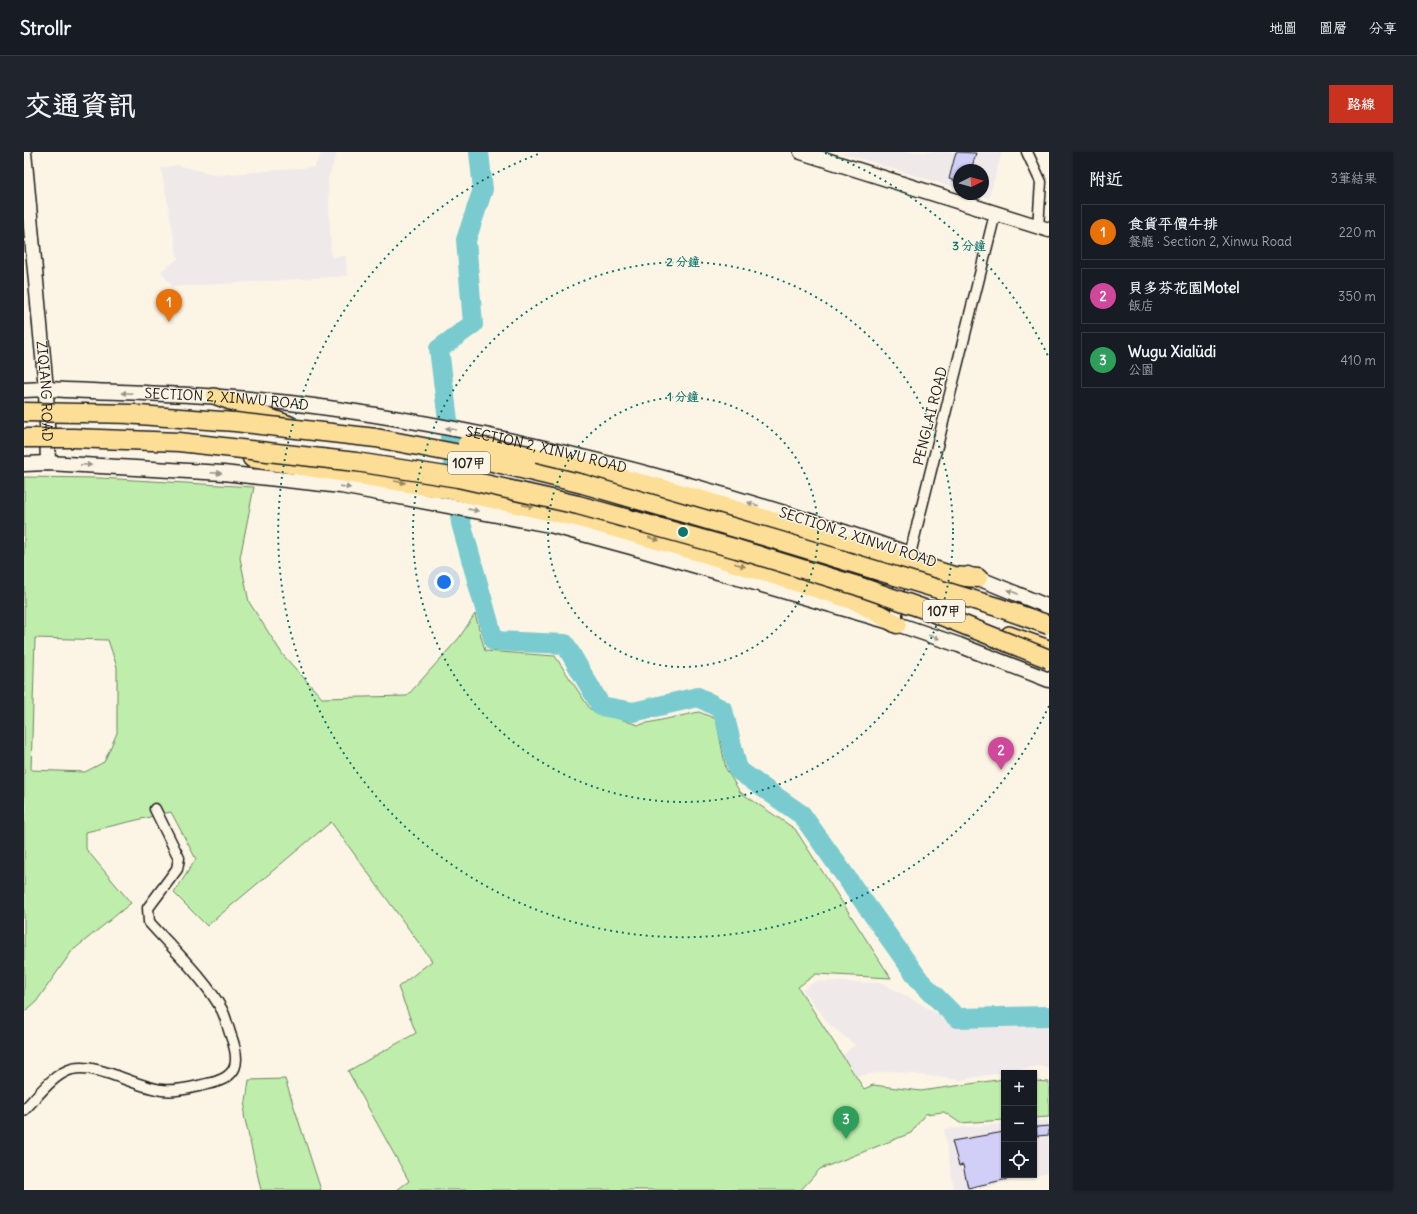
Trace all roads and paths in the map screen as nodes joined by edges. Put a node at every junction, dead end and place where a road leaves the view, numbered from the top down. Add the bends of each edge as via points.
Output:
1 (24, 152) edge
2 (801, 152) edge
3 (1027, 152) edge
4 (995, 214) junction
5 (1044, 228) edge
6 (46, 389) junction
7 (24, 390) edge
8 (214, 396) junction
9 (24, 412) edge
10 (125, 414) junction
11 (24, 419) edge
12 (47, 426) junction
13 (24, 433) edge
14 (24, 438) edge
15 (127, 440) junction
16 (338, 441) junction
17 (48, 463) junction
18 (24, 464) edge
19 (909, 558) junction
20 (978, 578) joint
21 (899, 588) junction
22 (1049, 607) edge
23 (994, 621) junction
24 (897, 624) junction
25 (1049, 625) edge
26 (1049, 634) edge
27 (1049, 648) edge
28 (1049, 658) edge
29 (1049, 680) edge
30 (155, 809) dead end
31 (24, 1110) edge

1 - 6 main road, ZIQIANG ROAD
2 - 4 main road
3 - 5 street via 1042,182
4 - 5 main road
4 - 19 street, PENGLAI ROAD
6 - 7 main road, SECTION 2, XINWU ROAD / 107甲
8 -> 6 main road, SECTION 2, XINWU ROAD / 107甲
6 - 12 main road, ZIQIANG ROAD
8 - 16 main road
19 -> 8 main road, SECTION 2, XINWU ROAD / 107甲 via 749,502 617,466 482,435 361,413
9 - 10 highway, bridge
10 - 19 highway, bridge via 236,413 321,419 376,427 529,456 676,492
10 - 25 highway, bridge via 235,422 376,438 460,454 583,484 777,540
11 - 12 main road, SECTION 2, XINWU ROAD / 107甲
12 - 13 main road, SECTION 2, XINWU ROAD / 107甲
12 - 16 main road, SECTION 2, XINWU ROAD / 107甲 via 181,423
12 - 17 main road, ZIQIANG ROAD
12 - 21 main road, SECTION 2, XINWU ROAD / 107甲 via 234,441 336,453 460,473 642,517
14 - 15 highway, bridge
15 -> 24 highway, bridge via 229,453 477,495 580,518 856,601
15 - 28 highway, bridge via 179,442 356,462 458,478 578,505 858,586
16 - 21 main road, SECTION 2, XINWU ROAD / 107甲 via 428,454 582,488
17 - 18 main road, 107甲
17 -> 24 main road, 107甲 via 230,474 341,486 467,509 550,525 631,546
19 - 20 highway via 954,576
19 - 21 street, PENGLAI ROAD
22 -> 20 main road
21 - 23 main road, SECTION 2, XINWU ROAD / 107甲
21 - 24 street, PENGLAI ROAD
23 - 26 main road, SECTION 2, XINWU ROAD / 107甲
23 - 27 main road, SECTION 2, XINWU ROAD / 107甲
24 -> 29 main road, 107甲
30 - 31 street via 179,858 177,869 148,908 149,922 210,991 222,1011 237,1051 237,1064 230,1075 217,1082 163,1090 90,1069 73,1069 60,1073

